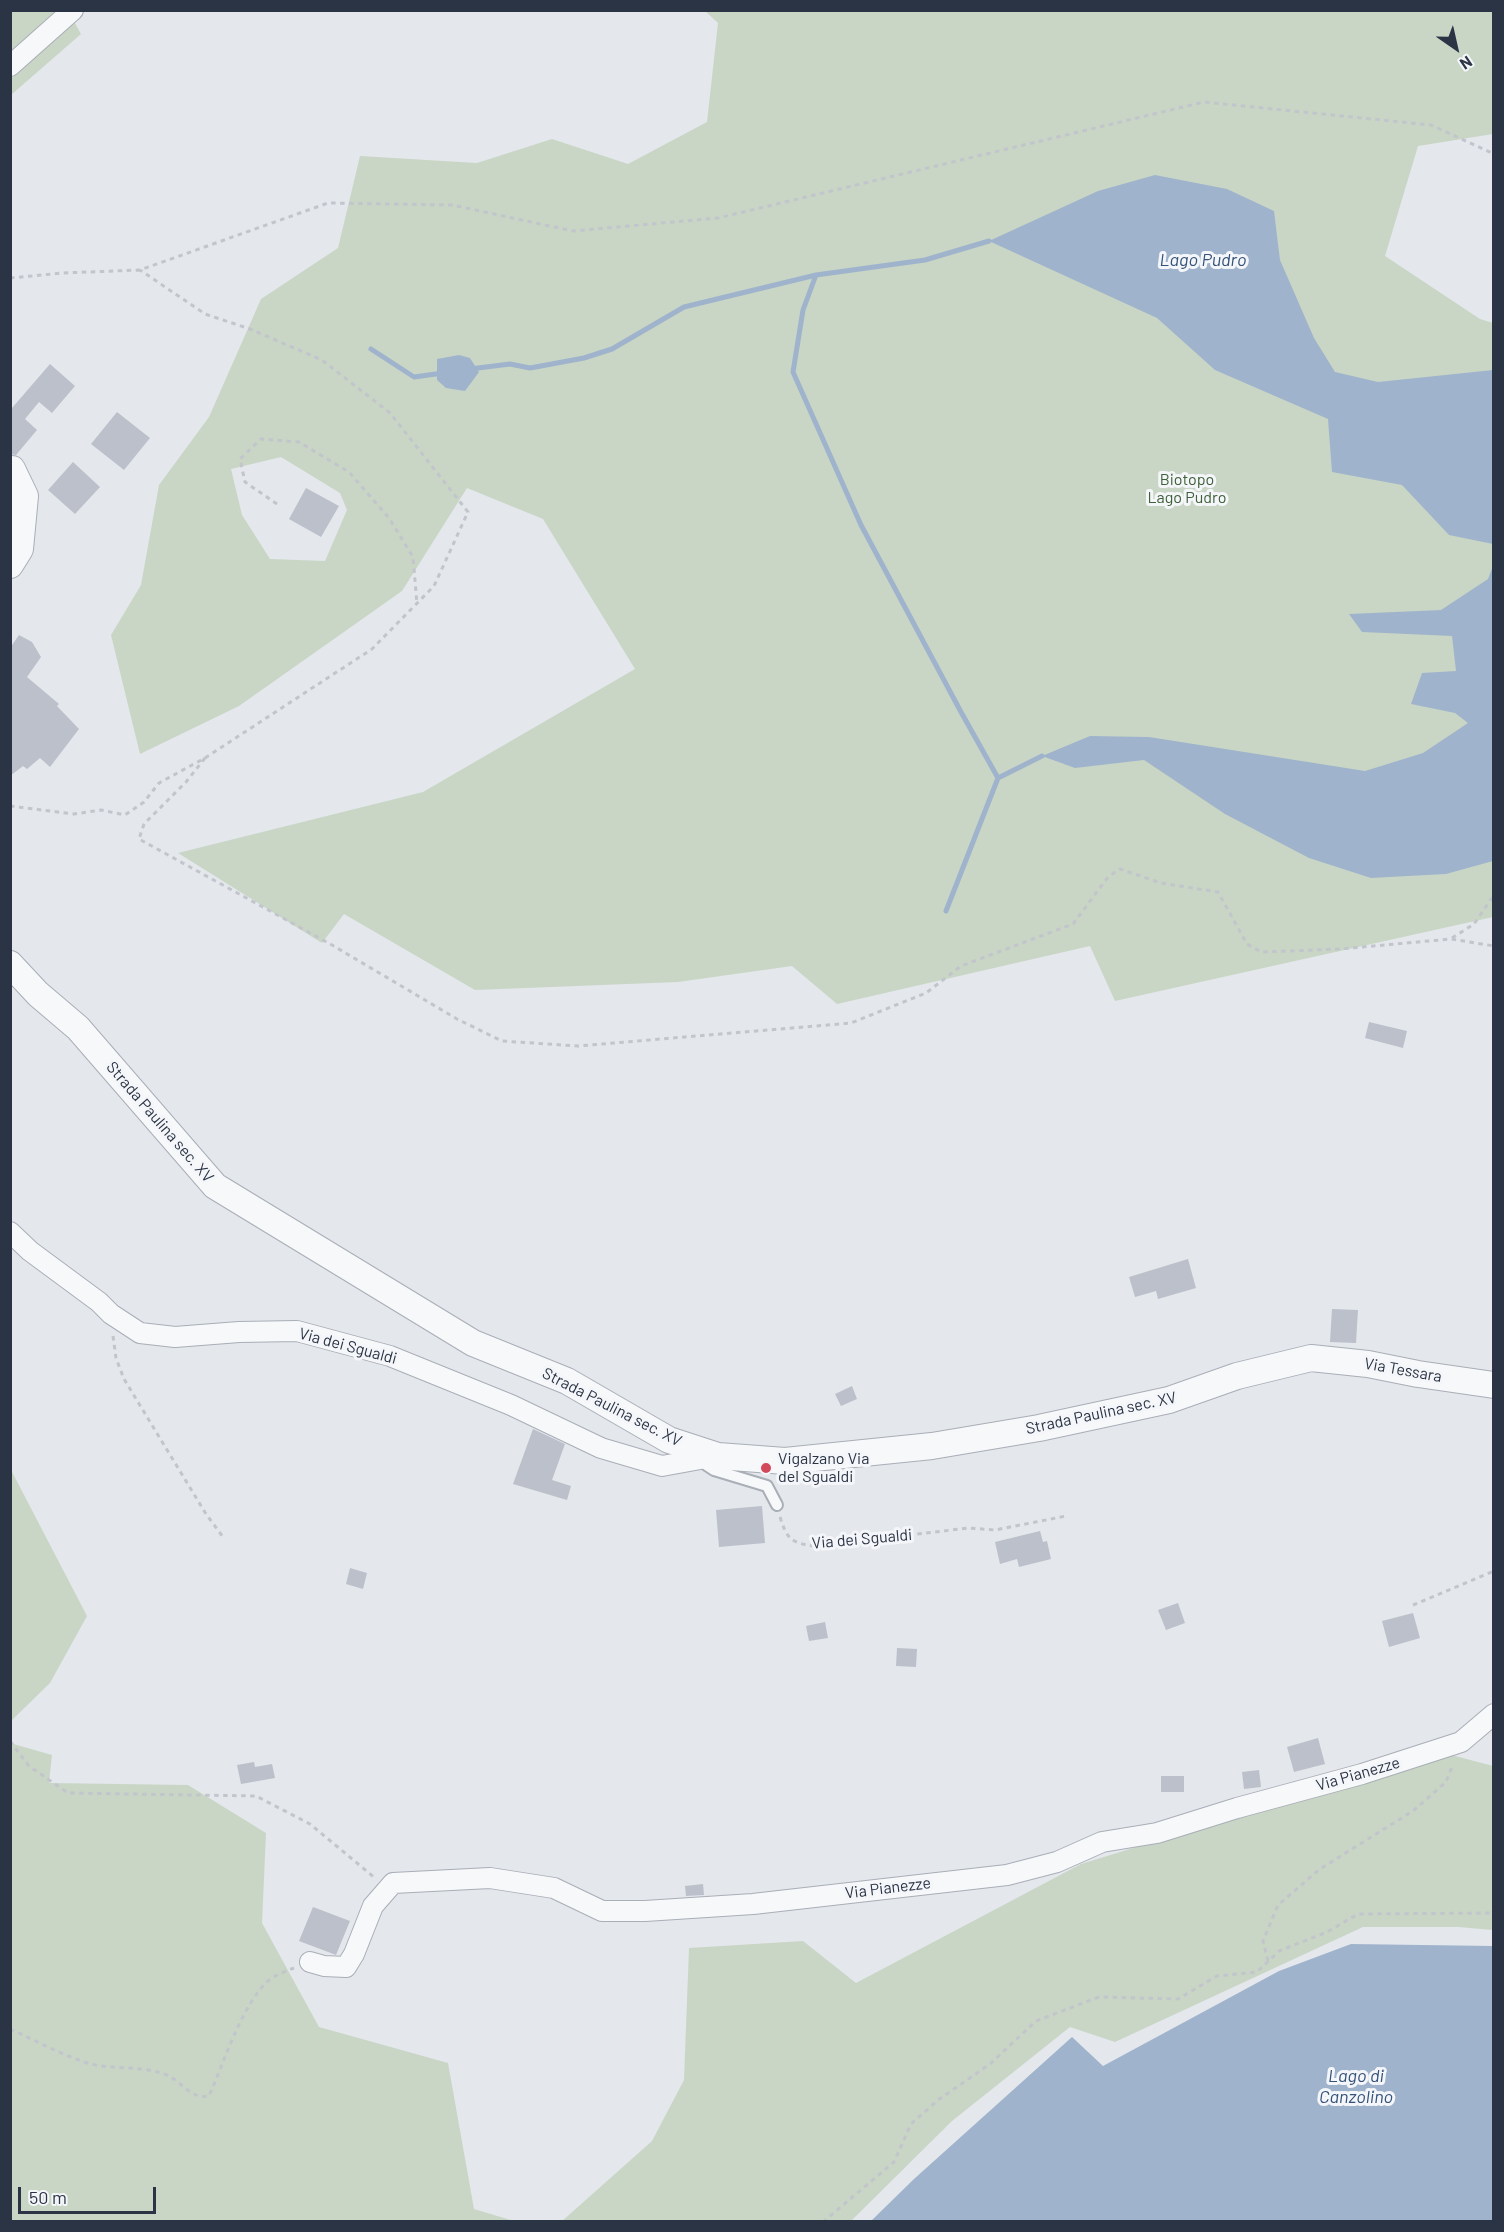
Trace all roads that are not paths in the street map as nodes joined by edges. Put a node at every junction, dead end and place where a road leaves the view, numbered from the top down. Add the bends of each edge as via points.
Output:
1 (73, 10) edge
2 (10, 66) edge
3 (10, 469) edge
4 (10, 565) edge
5 (10, 964) edge
6 (10, 1232) edge
7 (1311, 1358) joint
8 (1494, 1385) edge
9 (709, 1458) junction
10 (777, 1505) road end
11 (1494, 1714) edge
12 (310, 1962) road end

1 - 2 street
3 - 4 street via 25,496 20,549
5 - 9 street, Strada Paulina sec. XV via 78,1028 215,1186 473,1343 567,1381 669,1440
6 - 9 street, Via dei Sgualdi via 140,1333 175,1337 297,1331 390,1356 511,1405 601,1448 662,1466
7 - 8 street, Via Tessara
7 - 9 street, Strada Paulina sec. XV via 1237,1376 1169,1400 932,1446 785,1461
9 - 10 lane via 714,1470 767,1486
11 - 12 street, Via Pianezze via 1461,1742 1157,1833 1102,1842 1057,1862 1007,1875 753,1904 645,1911 602,1911 554,1888 490,1878 393,1883 373,1906 346,1967

